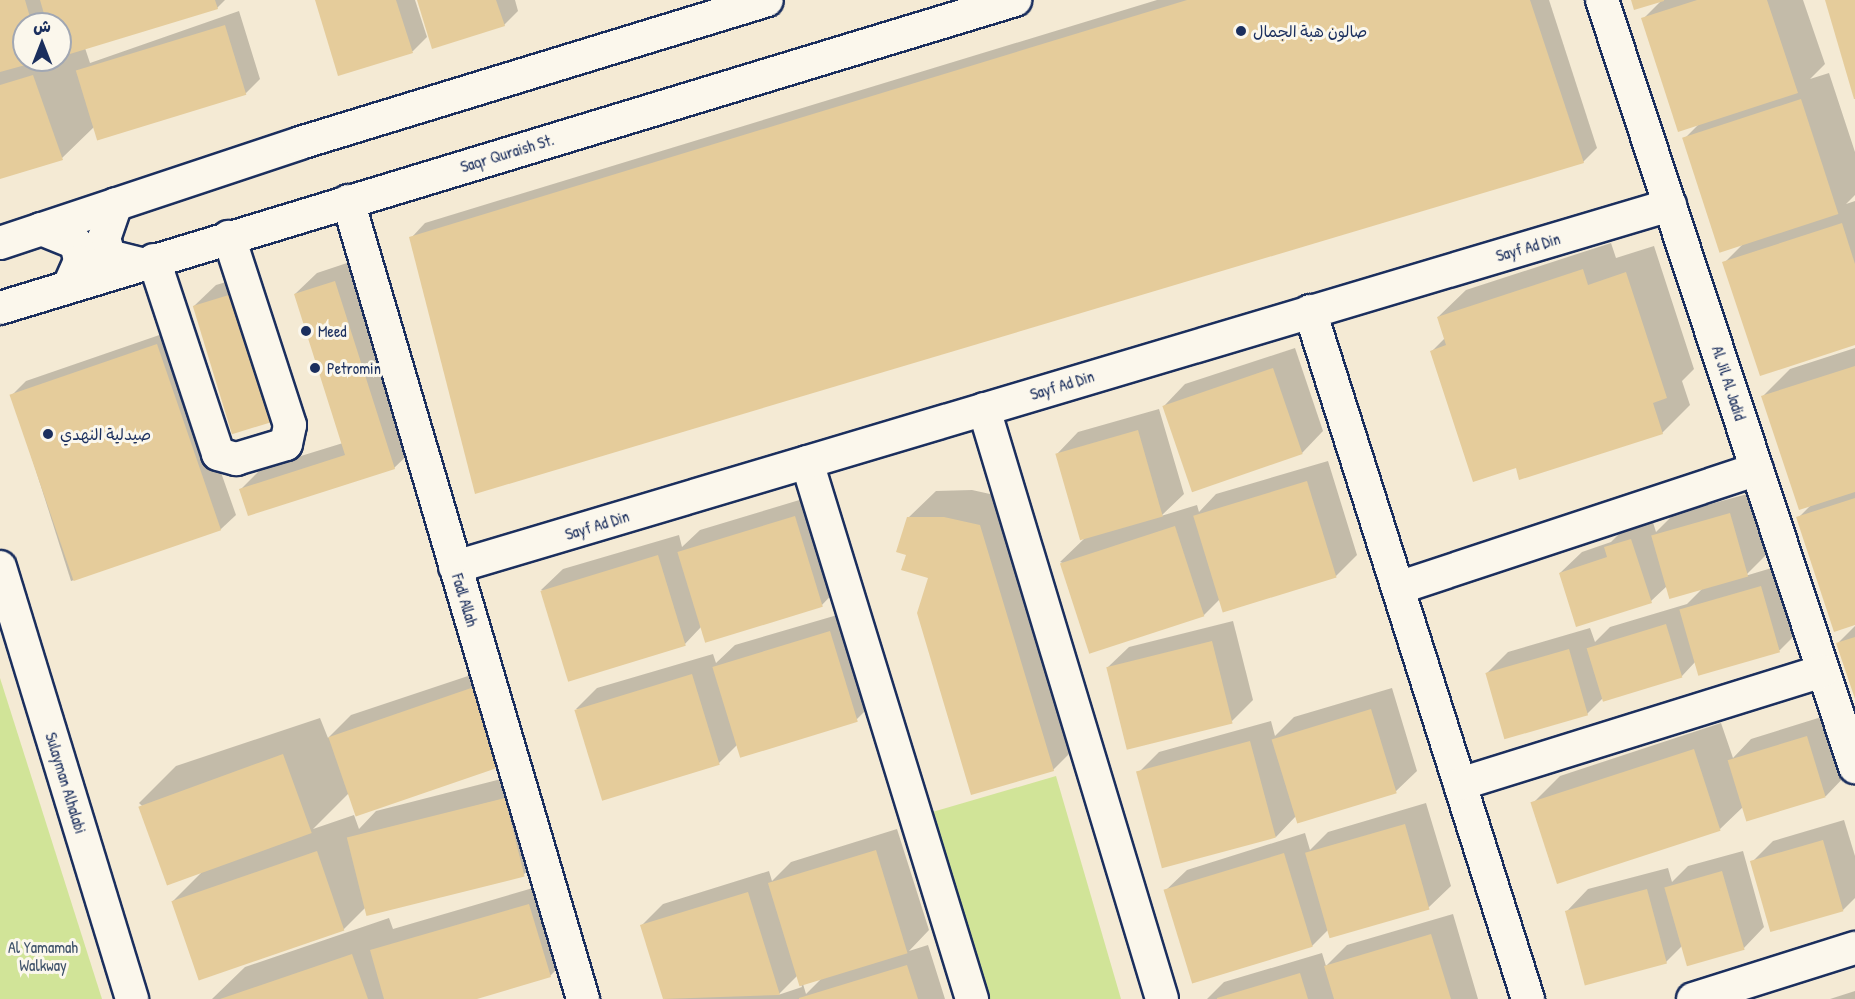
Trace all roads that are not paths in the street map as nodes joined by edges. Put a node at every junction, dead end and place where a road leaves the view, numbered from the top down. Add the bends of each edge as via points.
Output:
1 (767, 0) edge
2 (1015, 0) edge
3 (1602, 0) edge
4 (348, 201) junction
5 (116, 204) junction
6 (1670, 205) junction
7 (41, 229) junction
8 (229, 237) junction
9 (0, 243) edge
10 (147, 262) junction
11 (69, 286) junction
12 (0, 308) edge
13 (1310, 311) junction
14 (984, 409) junction
15 (807, 462) junction
16 (1757, 469) junction
17 (0, 567) edge
18 (455, 567) junction
19 (1398, 588) junction
20 (1824, 671) junction
21 (1855, 767) edge
22 (1460, 784) junction
23 (1855, 948) edge
24 (132, 999) edge
25 (583, 999) edge
26 (972, 999) edge
27 (1162, 999) edge
28 (1528, 999) edge
29 (1693, 999) edge

1 - 5 street
2 - 4 street, Saqr Quraish St.
3 - 6 street, Al Jil Al Jadid
4 - 8 street, Saqr Quraish St.
4 - 18 street, Fadl Allah
5 - 7 street
5 - 10 street via 104,238 109,256
6 - 13 street, Sayf Ad Din
6 - 16 street, Al Jil Al Jadid
7 - 9 street
7 - 11 street via 76,243 80,261
8 - 10 street, Saqr Quraish St.
8 - 10 street via 290,425 286,444 236,459 218,454
10 - 11 street, Saqr Quraish St.
11 - 12 street, Saqr Quraish St.
13 - 14 street, Sayf Ad Din
13 - 19 street
14 - 15 street, Sayf Ad Din
14 - 27 street
15 - 18 street, Sayf Ad Din
15 - 26 street
16 - 19 street
16 - 20 street, Al Jil Al Jadid
17 - 24 street, Sulayman Alhalabi
18 - 25 street, Fadl Allah
19 - 22 street
20 - 21 street, Al Jil Al Jadid
20 - 22 street
22 - 28 street
23 - 29 street

